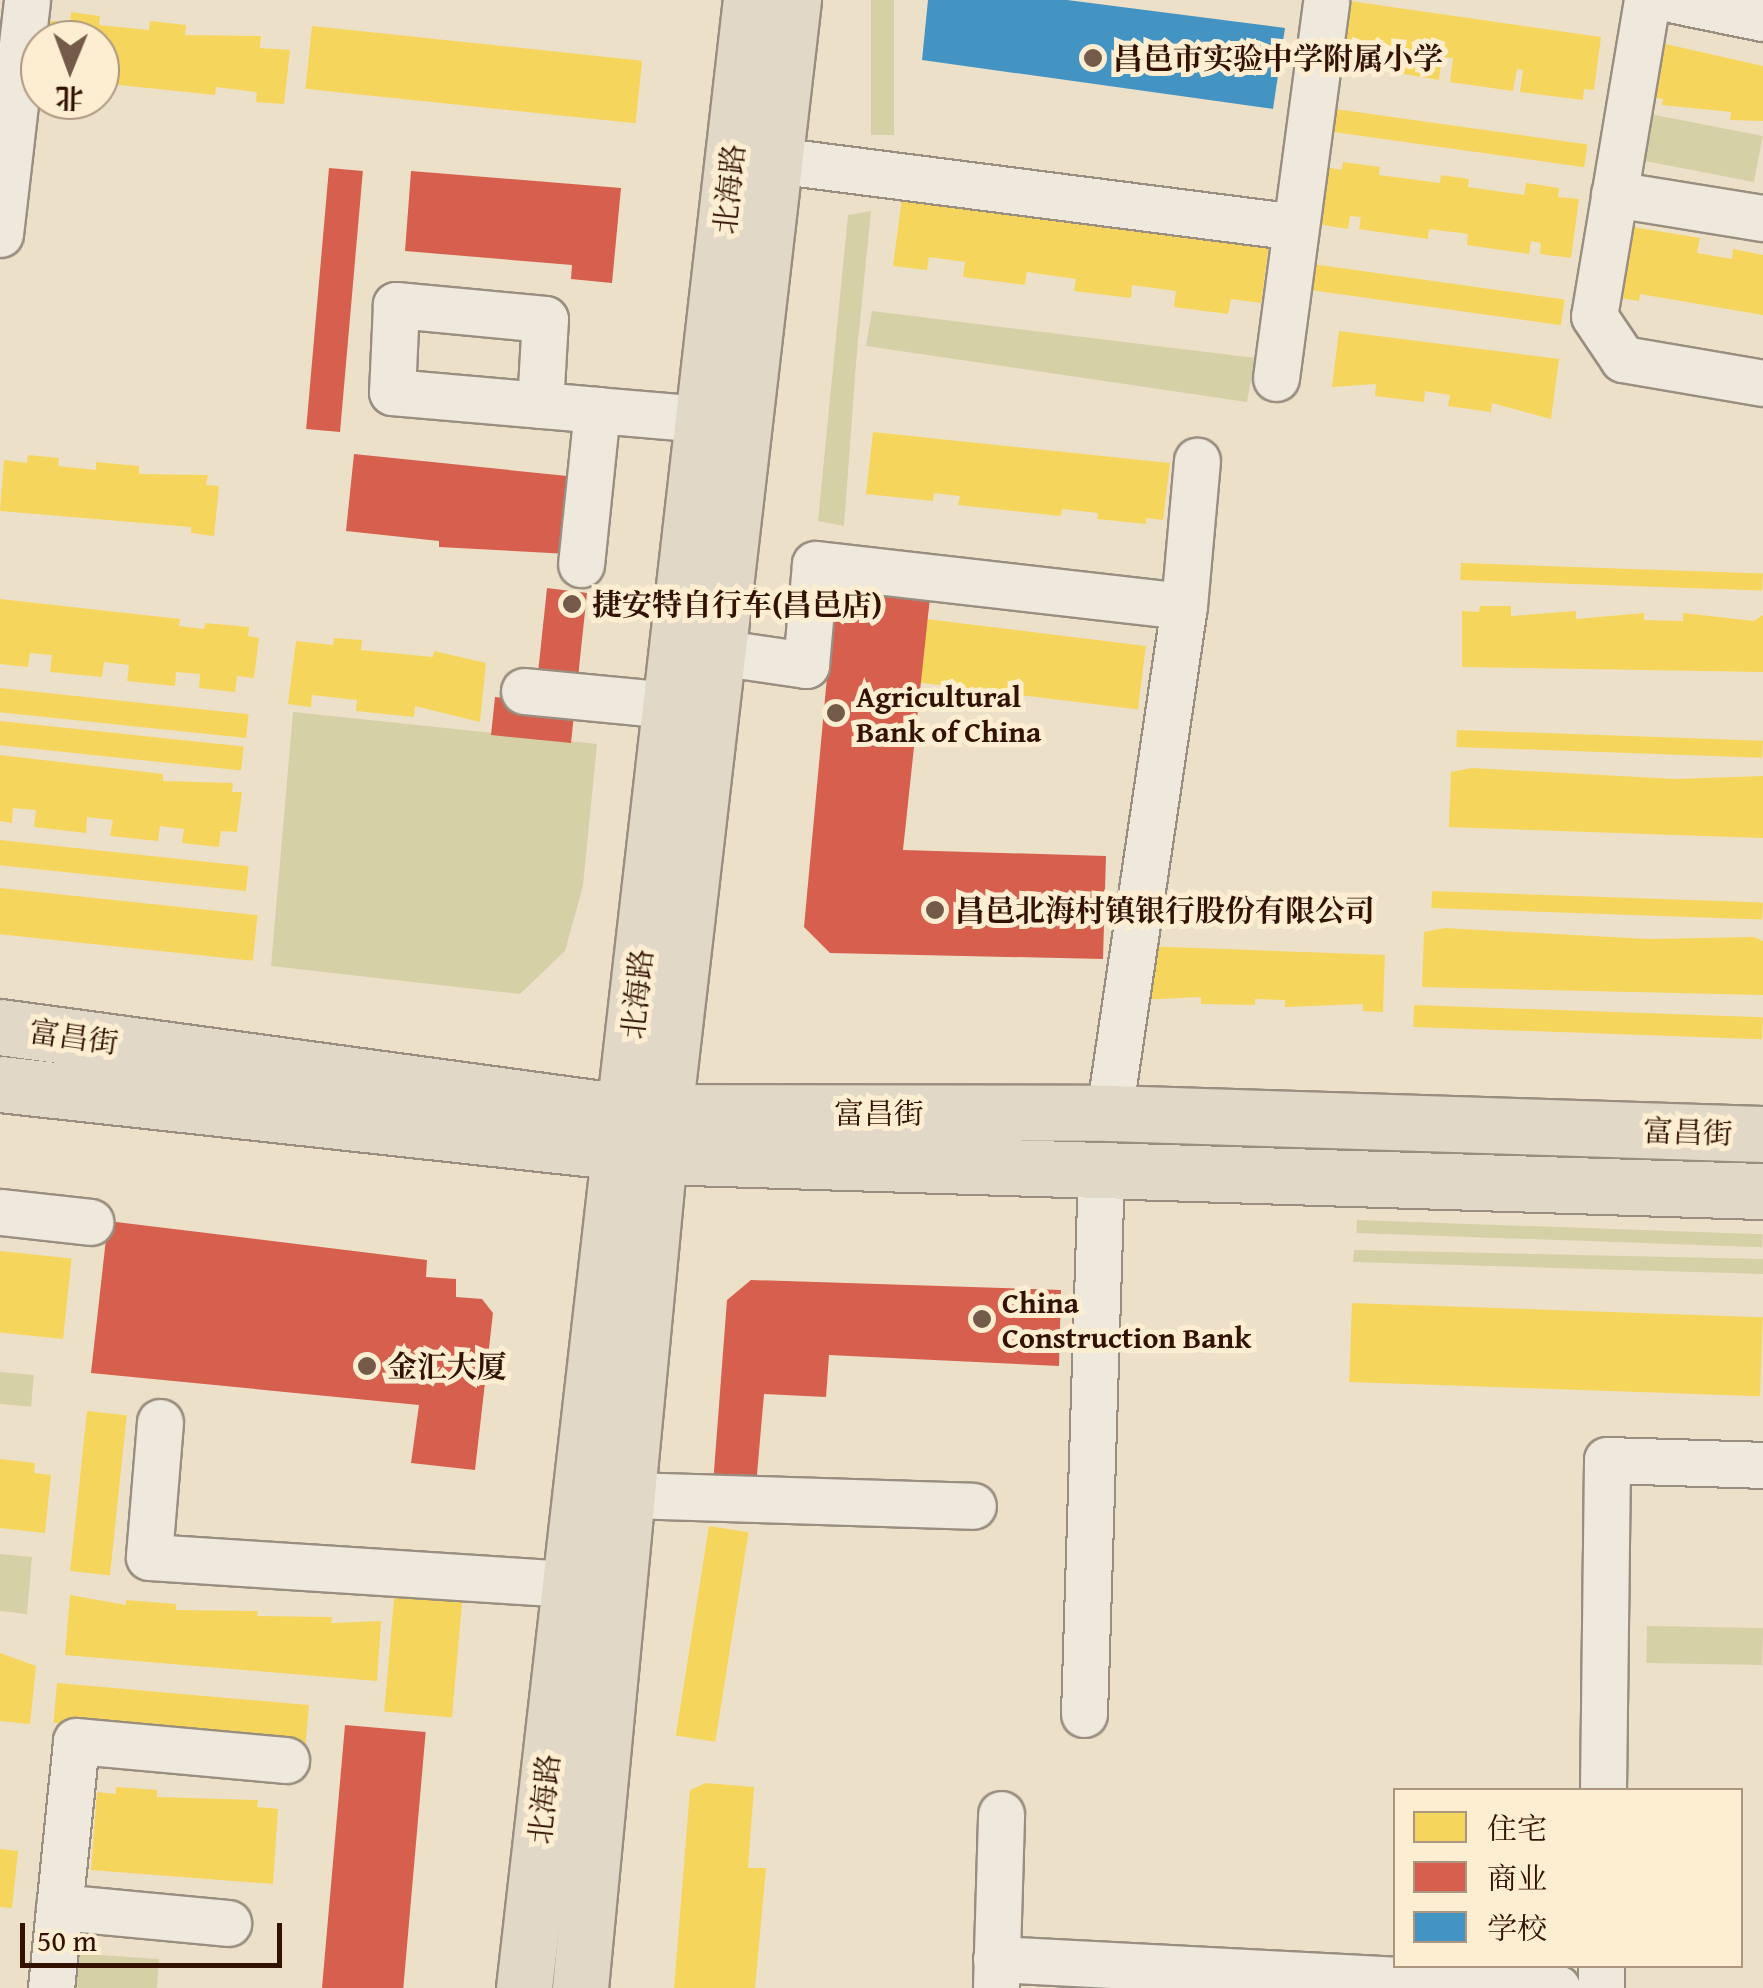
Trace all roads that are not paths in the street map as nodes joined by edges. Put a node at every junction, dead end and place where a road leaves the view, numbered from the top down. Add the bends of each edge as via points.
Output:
1 (27, 0) edge
2 (750, 0) edge
3 (793, 0) edge
4 (1647, 0) edge
5 (1675, 0) edge
6 (1326, 2) edge
7 (1763, 18) edge
8 (775, 160) junction
9 (1614, 194) junction
10 (1763, 218) edge
11 (1296, 226) junction
12 (0, 234) edge
13 (1276, 378) dead end
14 (1763, 384) edge
15 (540, 404) dead end
16 (596, 410) junction
17 (703, 419) junction
18 (1197, 461) dead end
19 (581, 564) dead end
20 (1184, 606) junction
21 (718, 652) junction
22 (524, 690) dead end
23 (670, 705) junction
24 (0, 1027) edge
25 (0, 1084) edge
26 (1110, 1113) junction
27 (642, 1133) junction
28 (1763, 1134) edge
29 (1102, 1171) junction
30 (1763, 1191) edge
31 (0, 1212) edge
32 (90, 1222) dead end
33 (160, 1422) dead end
34 (1763, 1464) edge
35 (628, 1494) junction
36 (973, 1506) dead end
37 (568, 1584) junction
38 (1084, 1714) dead end
39 (286, 1760) dead end
40 (1603, 1788) edge
41 (1001, 1814) dead end
42 (59, 1907) junction
43 (228, 1922) dead end
44 (996, 1974) edge
45 (52, 1988) edge
46 (524, 1988) edge
47 (580, 1988) edge
48 (1556, 1988) edge

1 - 12 lane
2 - 17 main road, 北海路
3 - 8 main road, 北海路
4 - 9 lane
5 - 7 lane
6 - 11 lane
8 - 11 lane
8 - 21 main road, 北海路
9 - 10 lane
9 - 14 lane via 1594,316 1623,359
11 - 13 lane
15 - 16 lane
16 - 17 lane
16 - 19 lane
17 - 23 main road, 北海路
18 - 20 lane
20 - 21 lane via 816,564 806,664
20 - 26 lane
21 - 27 main road, 北海路
22 - 23 lane
23 - 27 main road, 北海路
24 - 27 main road, 富昌街
25 - 27 main road, 富昌街
26 - 27 main road, 富昌街
26 - 28 main road, 富昌街
27 - 29 main road, 富昌街
27 - 35 main road, 北海路
27 - 37 main road, 北海路
29 - 30 main road, 富昌街
29 - 38 lane
31 - 32 lane
33 - 37 lane via 149,1557
34 - 40 lane via 1607,1460
35 - 36 lane
35 - 47 main road, 北海路
37 - 46 main road, 北海路
39 - 42 lane via 76,1741
41 - 44 lane
42 - 43 lane
42 - 45 lane
44 - 48 lane

